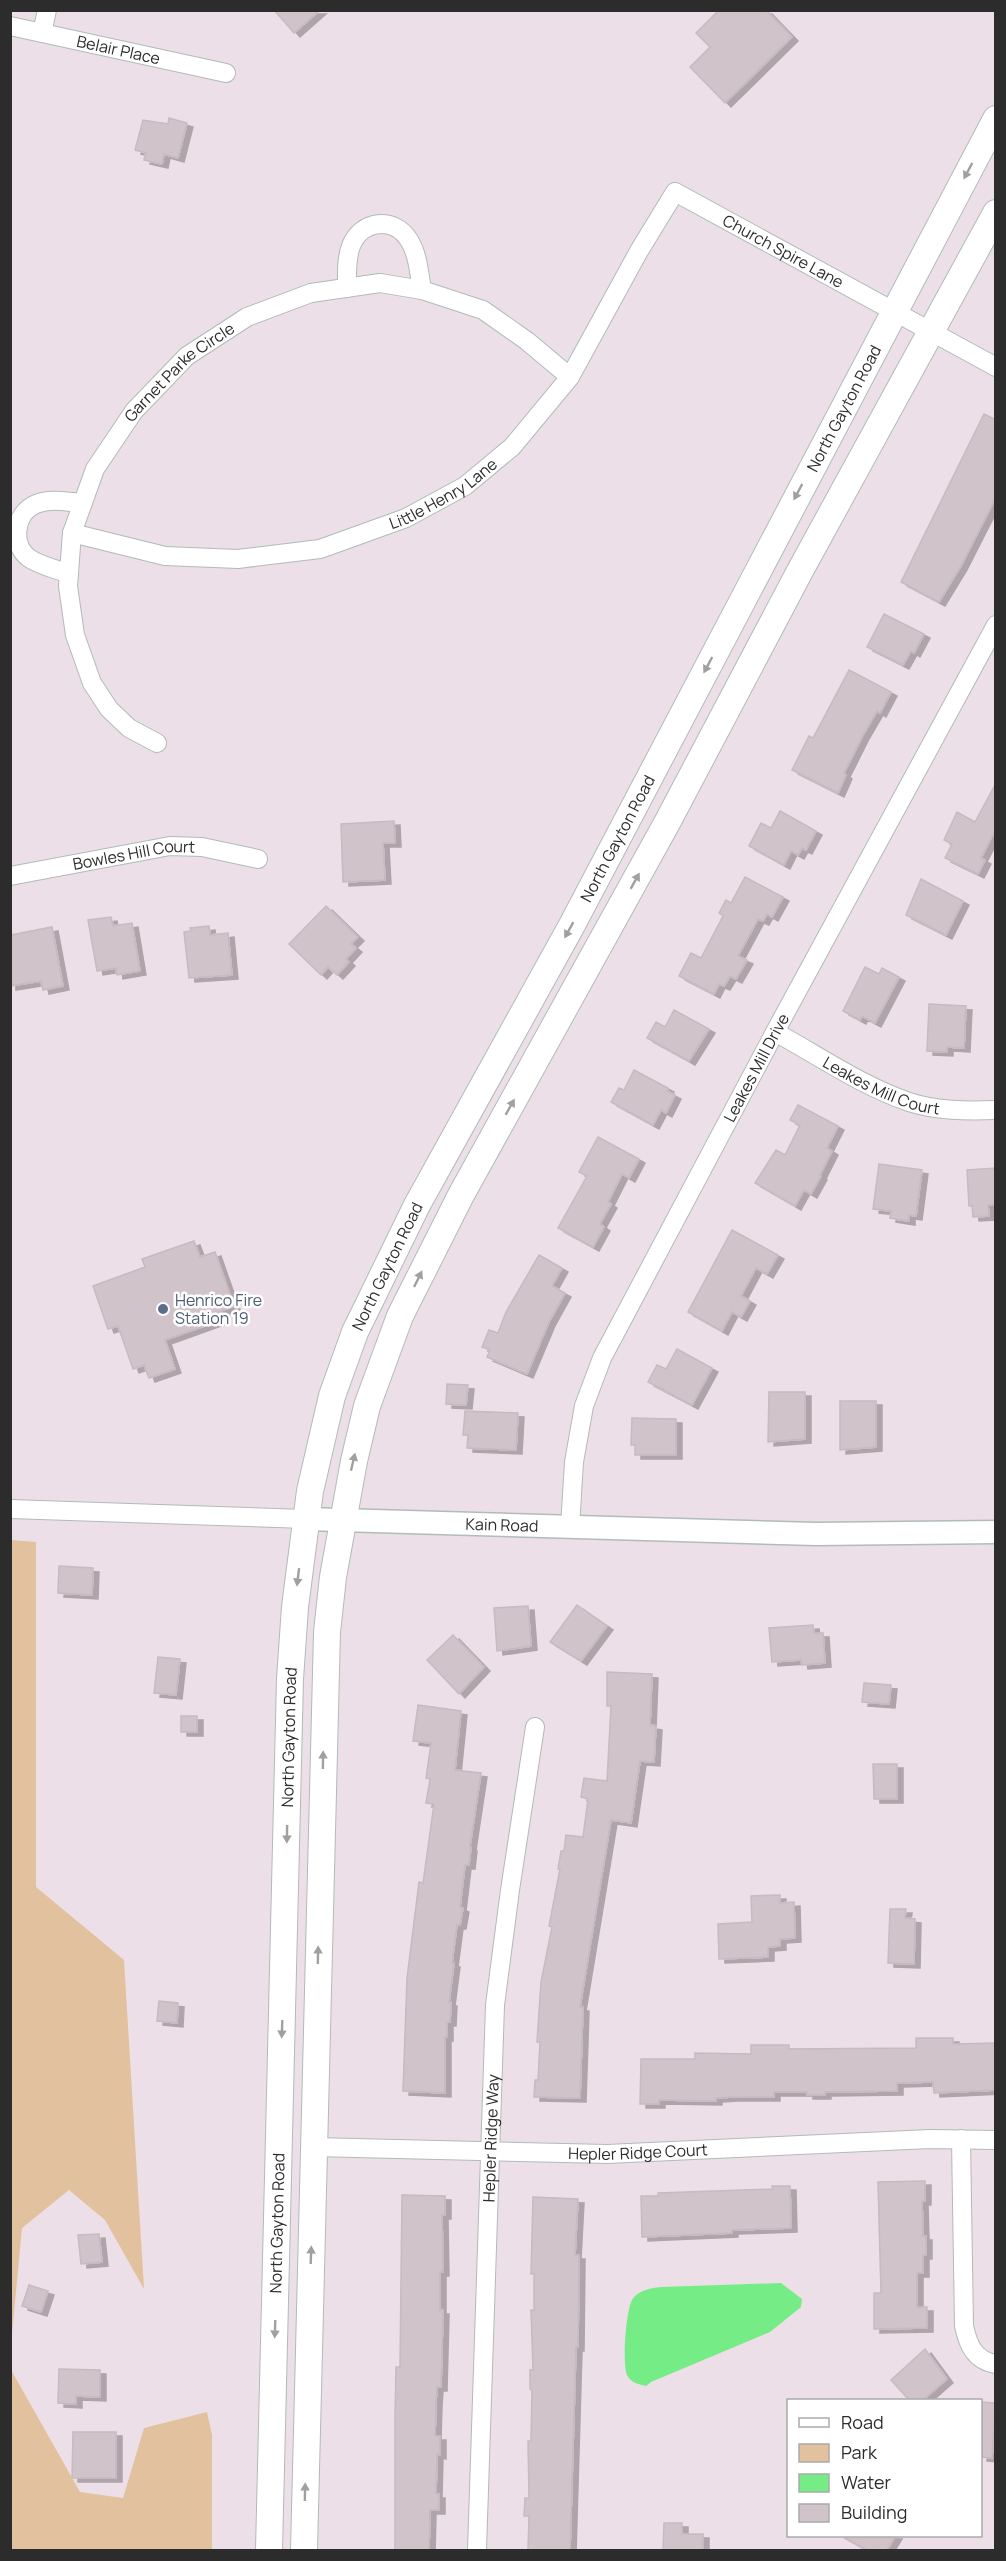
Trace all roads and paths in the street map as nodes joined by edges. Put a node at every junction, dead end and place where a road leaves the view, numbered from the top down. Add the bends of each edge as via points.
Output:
1 (47, 10) edge
2 (10, 26) edge
3 (42, 33) junction
4 (226, 73) dead end
5 (996, 119) edge
6 (675, 192) joint
7 (996, 213) edge
8 (347, 288) junction
9 (422, 290) junction
10 (893, 312) junction
11 (930, 332) junction
12 (996, 367) edge
13 (570, 377) junction
14 (83, 503) junction
15 (72, 533) junction
16 (69, 574) junction
17 (996, 625) edge
18 (157, 743) dead end
19 (258, 859) dead end
20 (10, 876) edge
21 (775, 1032) junction
22 (996, 1110) edge
23 (10, 1509) edge
24 (306, 1519) junction
25 (342, 1520) junction
26 (570, 1527) junction
27 (996, 1532) edge
28 (535, 1726) dead end
29 (960, 2139) junction
30 (996, 2140) edge
31 (314, 2147) junction
32 (491, 2151) junction
33 (996, 2364) edge
34 (269, 2550) edge
35 (304, 2550) edge
36 (477, 2550) edge

1 - 3 street
2 - 3 street, Belair Place
3 - 4 street, Belair Place
5 -> 10 main road, North Gayton Road
6 - 10 street, Church Spire Lane
6 - 13 street, Little Henry Lane
7 - 11 main road, North Gayton Road
8 - 9 street, Garnet Parke Circle via 380,283
8 - 9 street via 347,257 357,234 370,225 388,223 400,228 409,240 416,254
8 - 14 street, Garnet Parke Circle via 311,293 246,317 187,356 134,411 95,469
9 - 13 street, Garnet Parke Circle via 483,310 527,340
10 - 11 street, Church Spire Lane
10 -> 24 main road, North Gayton Road via 572,925 386,1267 355,1332 332,1396
11 - 12 street, Church Spire Lane
25 -> 11 main road, North Gayton Road via 367,1406 400,1316 430,1254
13 - 15 street, Little Henry Lane via 512,447 465,486 406,518 320,549 238,559 165,556
14 - 15 street, Garnet Parke Circle
14 - 16 street via 50,500 34,504 22,515 16,534 19,547 30,559
15 - 16 street, Garnet Parke Circle
16 - 18 street, Garnet Parke Circle via 75,635 92,683 109,709 129,728
17 - 21 street, Leakes Mill Drive
19 - 20 street, Bowles Hill Court via 202,847 170,846
21 - 22 street, Leakes Mill Court via 875,1088 911,1102 952,1110
21 - 26 street, Leakes Mill Drive via 602,1358 584,1406 574,1462
23 - 24 street, Kain Road
24 - 25 street, Kain Road
24 -> 34 main road, North Gayton Road via 290,1691
25 - 26 street, Kain Road
31 -> 25 main road, North Gayton Road via 327,1632
26 - 27 street, Kain Road via 827,1534
28 - 32 street, Hepler Ridge Way via 495,2005
29 - 30 street, Hepler Ridge Court
29 - 32 street, Hepler Ridge Court via 607,2154
29 - 33 street via 964,2326 974,2354
31 - 32 street, Hepler Ridge Court
35 -> 31 main road, North Gayton Road
32 - 36 street, Hepler Ridge Way

